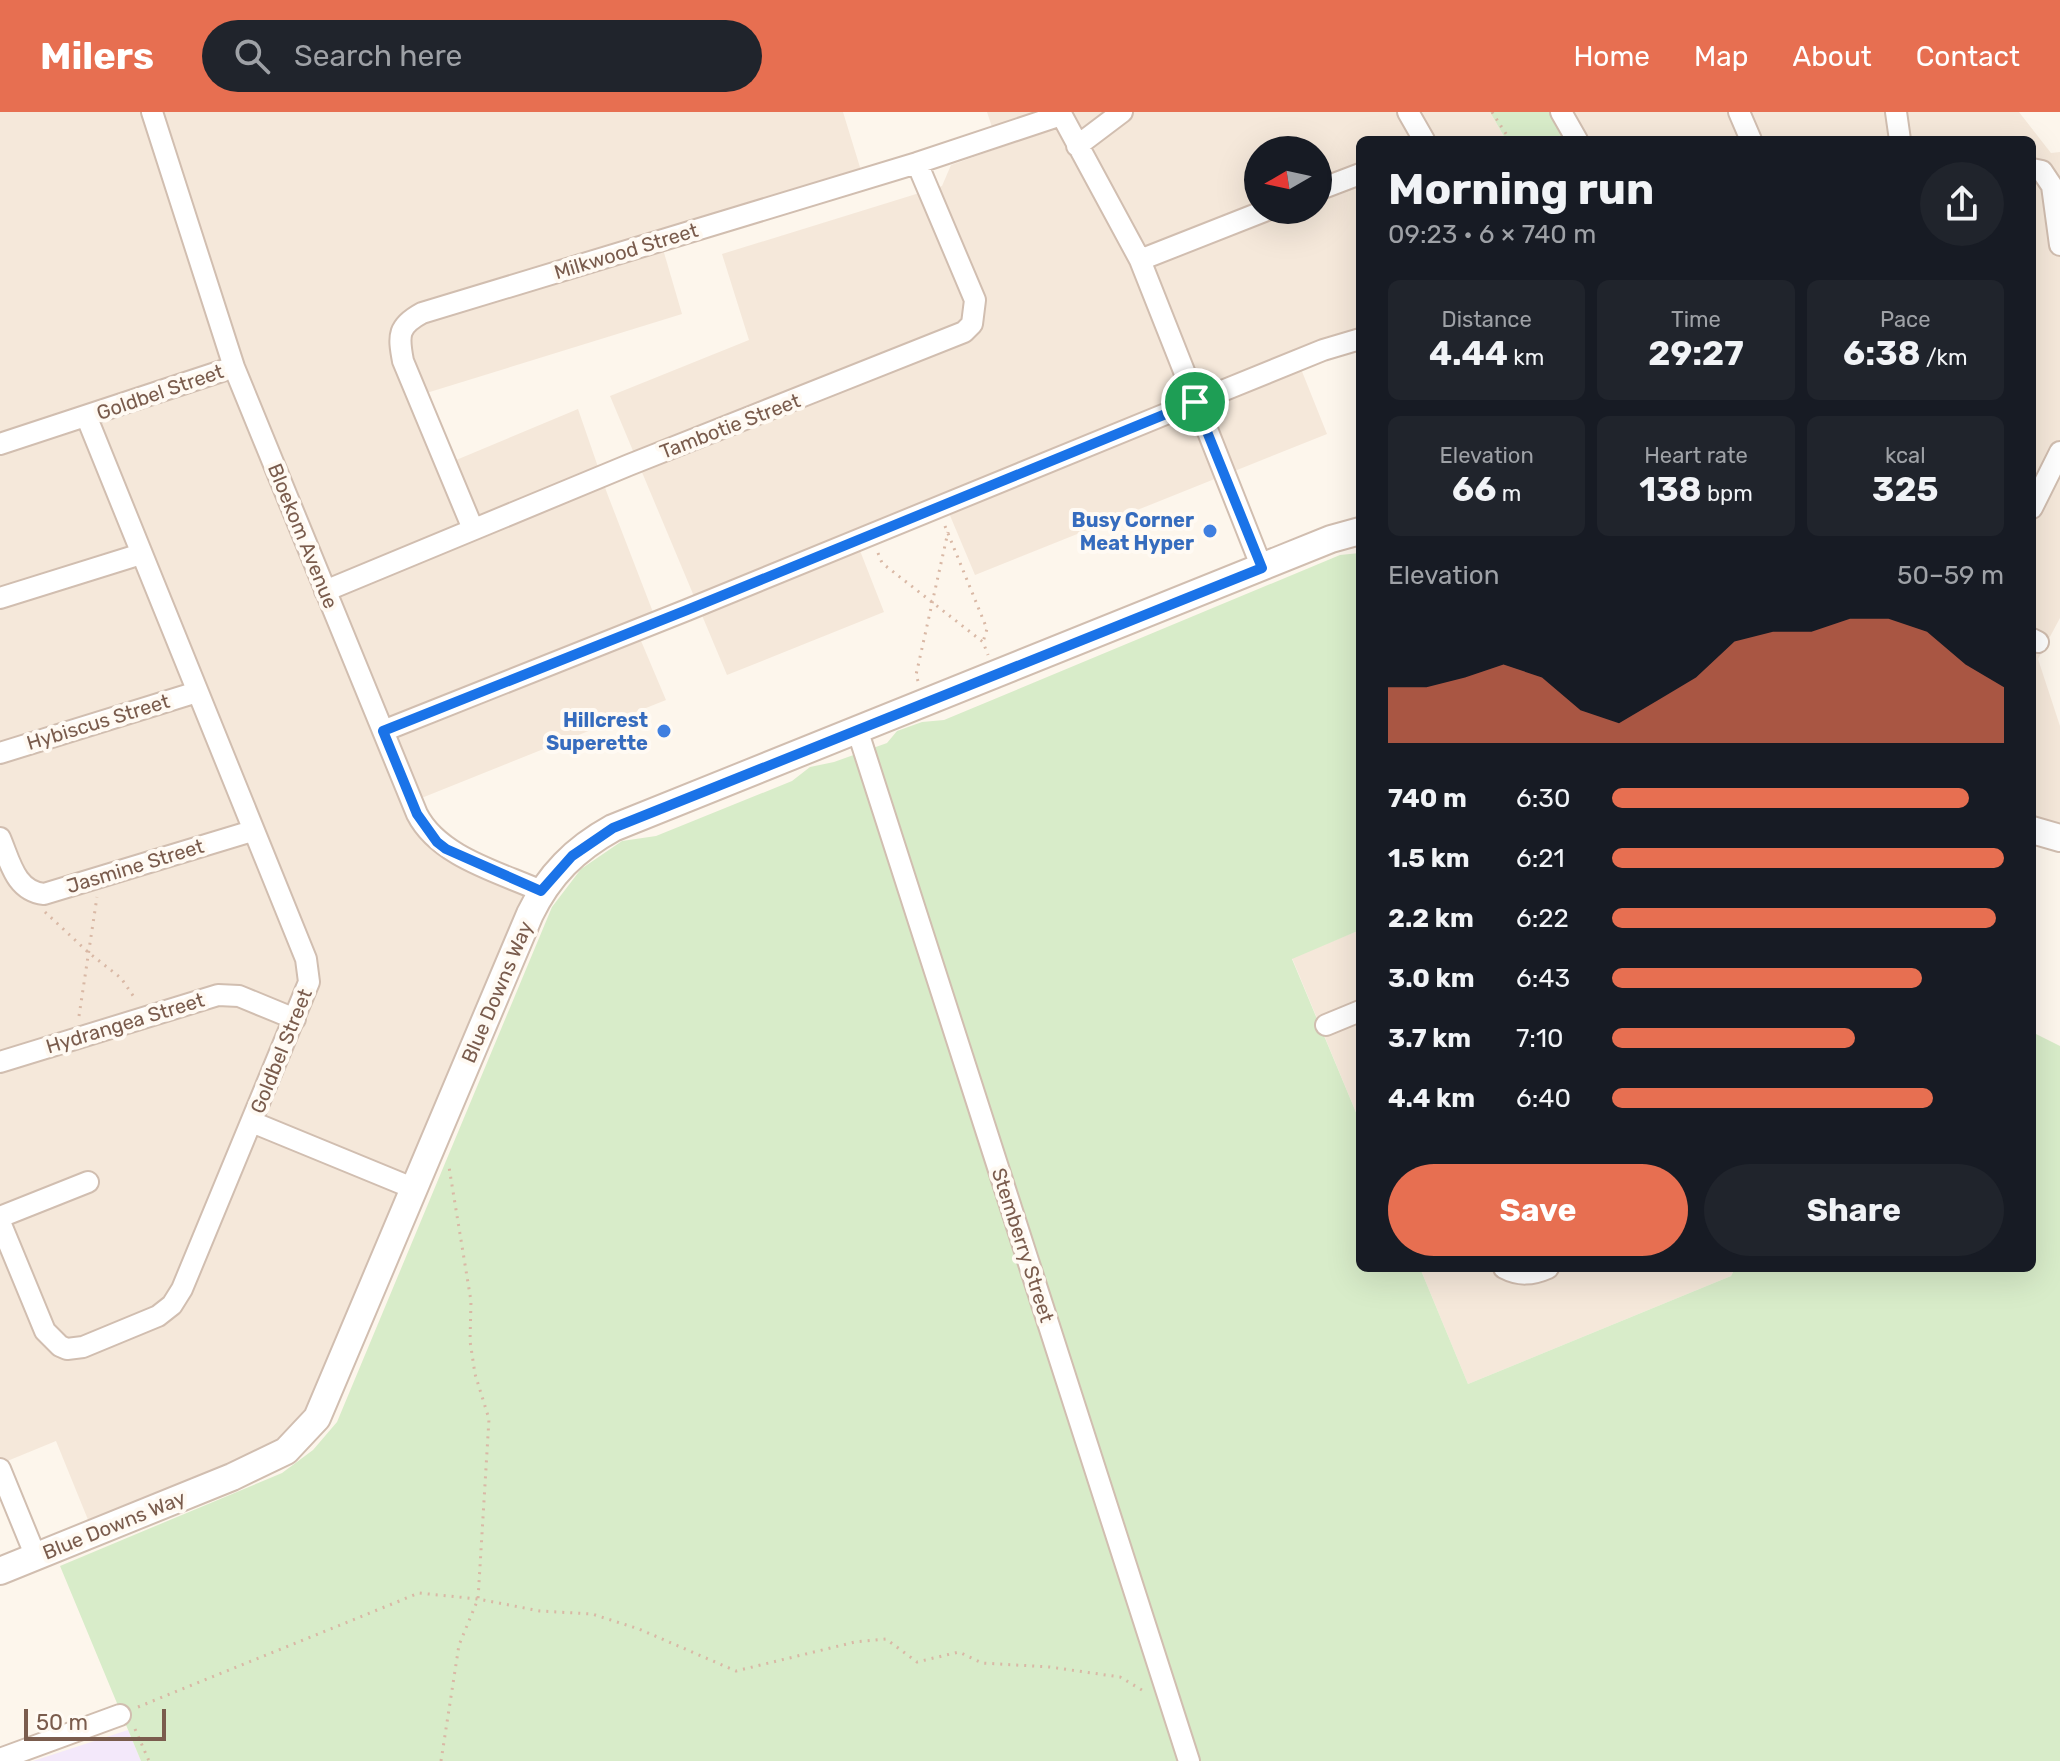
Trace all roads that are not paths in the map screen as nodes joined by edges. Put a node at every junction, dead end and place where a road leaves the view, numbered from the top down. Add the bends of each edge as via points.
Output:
1 (152, 112) edge
2 (1122, 112) edge
3 (1408, 112) edge
4 (1561, 112) edge
5 (1739, 112) edge
6 (1896, 112) edge
7 (1060, 114) edge
8 (1422, 136) edge
9 (1575, 136) edge
10 (1749, 136) edge
11 (1899, 136) edge
12 (1077, 146) junction
13 (917, 163) junction
14 (2036, 170) edge
15 (1356, 176) edge
16 (1332, 185) edge
17 (1244, 219) edge
18 (2060, 245) edge
19 (1140, 260) junction
20 (1356, 340) edge
21 (234, 367) junction
22 (1195, 402) junction
23 (87, 418) junction
24 (0, 444) edge
25 (2060, 452) edge
26 (2036, 500) edge
27 (473, 529) junction
28 (1356, 532) edge
29 (141, 554) junction
30 (1262, 568) junction
31 (325, 591) junction
32 (0, 598) edge
33 (197, 692) junction
34 (857, 729) junction
35 (383, 731) junction
36 (0, 753) edge
37 (252, 831) junction
38 (2036, 831) edge
39 (0, 838) edge
40 (2060, 838) edge
41 (541, 891) junction
42 (1356, 1013) edge
43 (295, 1019) junction
44 (1326, 1025) dead end
45 (0, 1062) edge
46 (252, 1122) junction
47 (88, 1182) dead end
48 (415, 1189) junction
49 (0, 1220) edge
50 (1511, 1272) edge
51 (1535, 1272) edge
52 (0, 1469) edge
53 (36, 1557) junction
54 (0, 1571) edge
55 (120, 1715) road end
56 (0, 1759) edge
57 (1189, 1761) edge

1 - 21 street, Bloekom Avenue
2 - 12 street
3 - 8 street
4 - 9 street
5 - 10 street
6 - 11 street
7 - 12 street
7 - 13 street, Milkwood Street
12 - 19 street
13 - 27 street, Tambotie Street via 975,300 976,313 964,332
13 - 27 street, Milkwood Street via 410,320 399,343 403,361
14 - 18 street via 2052,186
15 - 16 street
17 - 19 street
19 - 22 street
20 - 22 street
21 - 23 street, Goldbel Street
21 - 31 street, Bloekom Avenue
22 - 30 street
22 - 35 street
23 - 24 street, Goldbel Street
23 - 29 street, Goldbel Street
25 - 26 street
27 - 31 street, Tambotie Street
28 - 30 street, Blue Downs Way
29 - 32 street
29 - 33 street, Goldbel Street
30 - 34 street, Blue Downs Way
31 - 35 street, Bloekom Avenue
33 - 36 street, Hybiscus Street
33 - 37 street, Goldbel Street
34 - 41 street, Blue Downs Way via 613,828 572,856
34 - 57 street, Stemberry Street
35 - 41 street, Bloekom Avenue via 417,814 437,842
37 - 39 street, Jasmine Street via 44,894 18,881
37 - 43 street, Goldbel Street via 308,966 309,982
38 - 40 street
41 - 48 street, Blue Downs Way
42 - 44 street
43 - 45 street, Hydrangea Street via 225,994
43 - 46 street, Goldbel Street
46 - 48 street
46 - 49 street, Goldbel Street via 178,1298 158,1316 83,1347 67,1349 49,1338
47 - 49 street
48 - 53 street, Blue Downs Way via 317,1418 303,1435 286,1451 232,1477
50 - 51 street
52 - 53 street
53 - 54 street, Blue Downs Way
55 - 56 street

